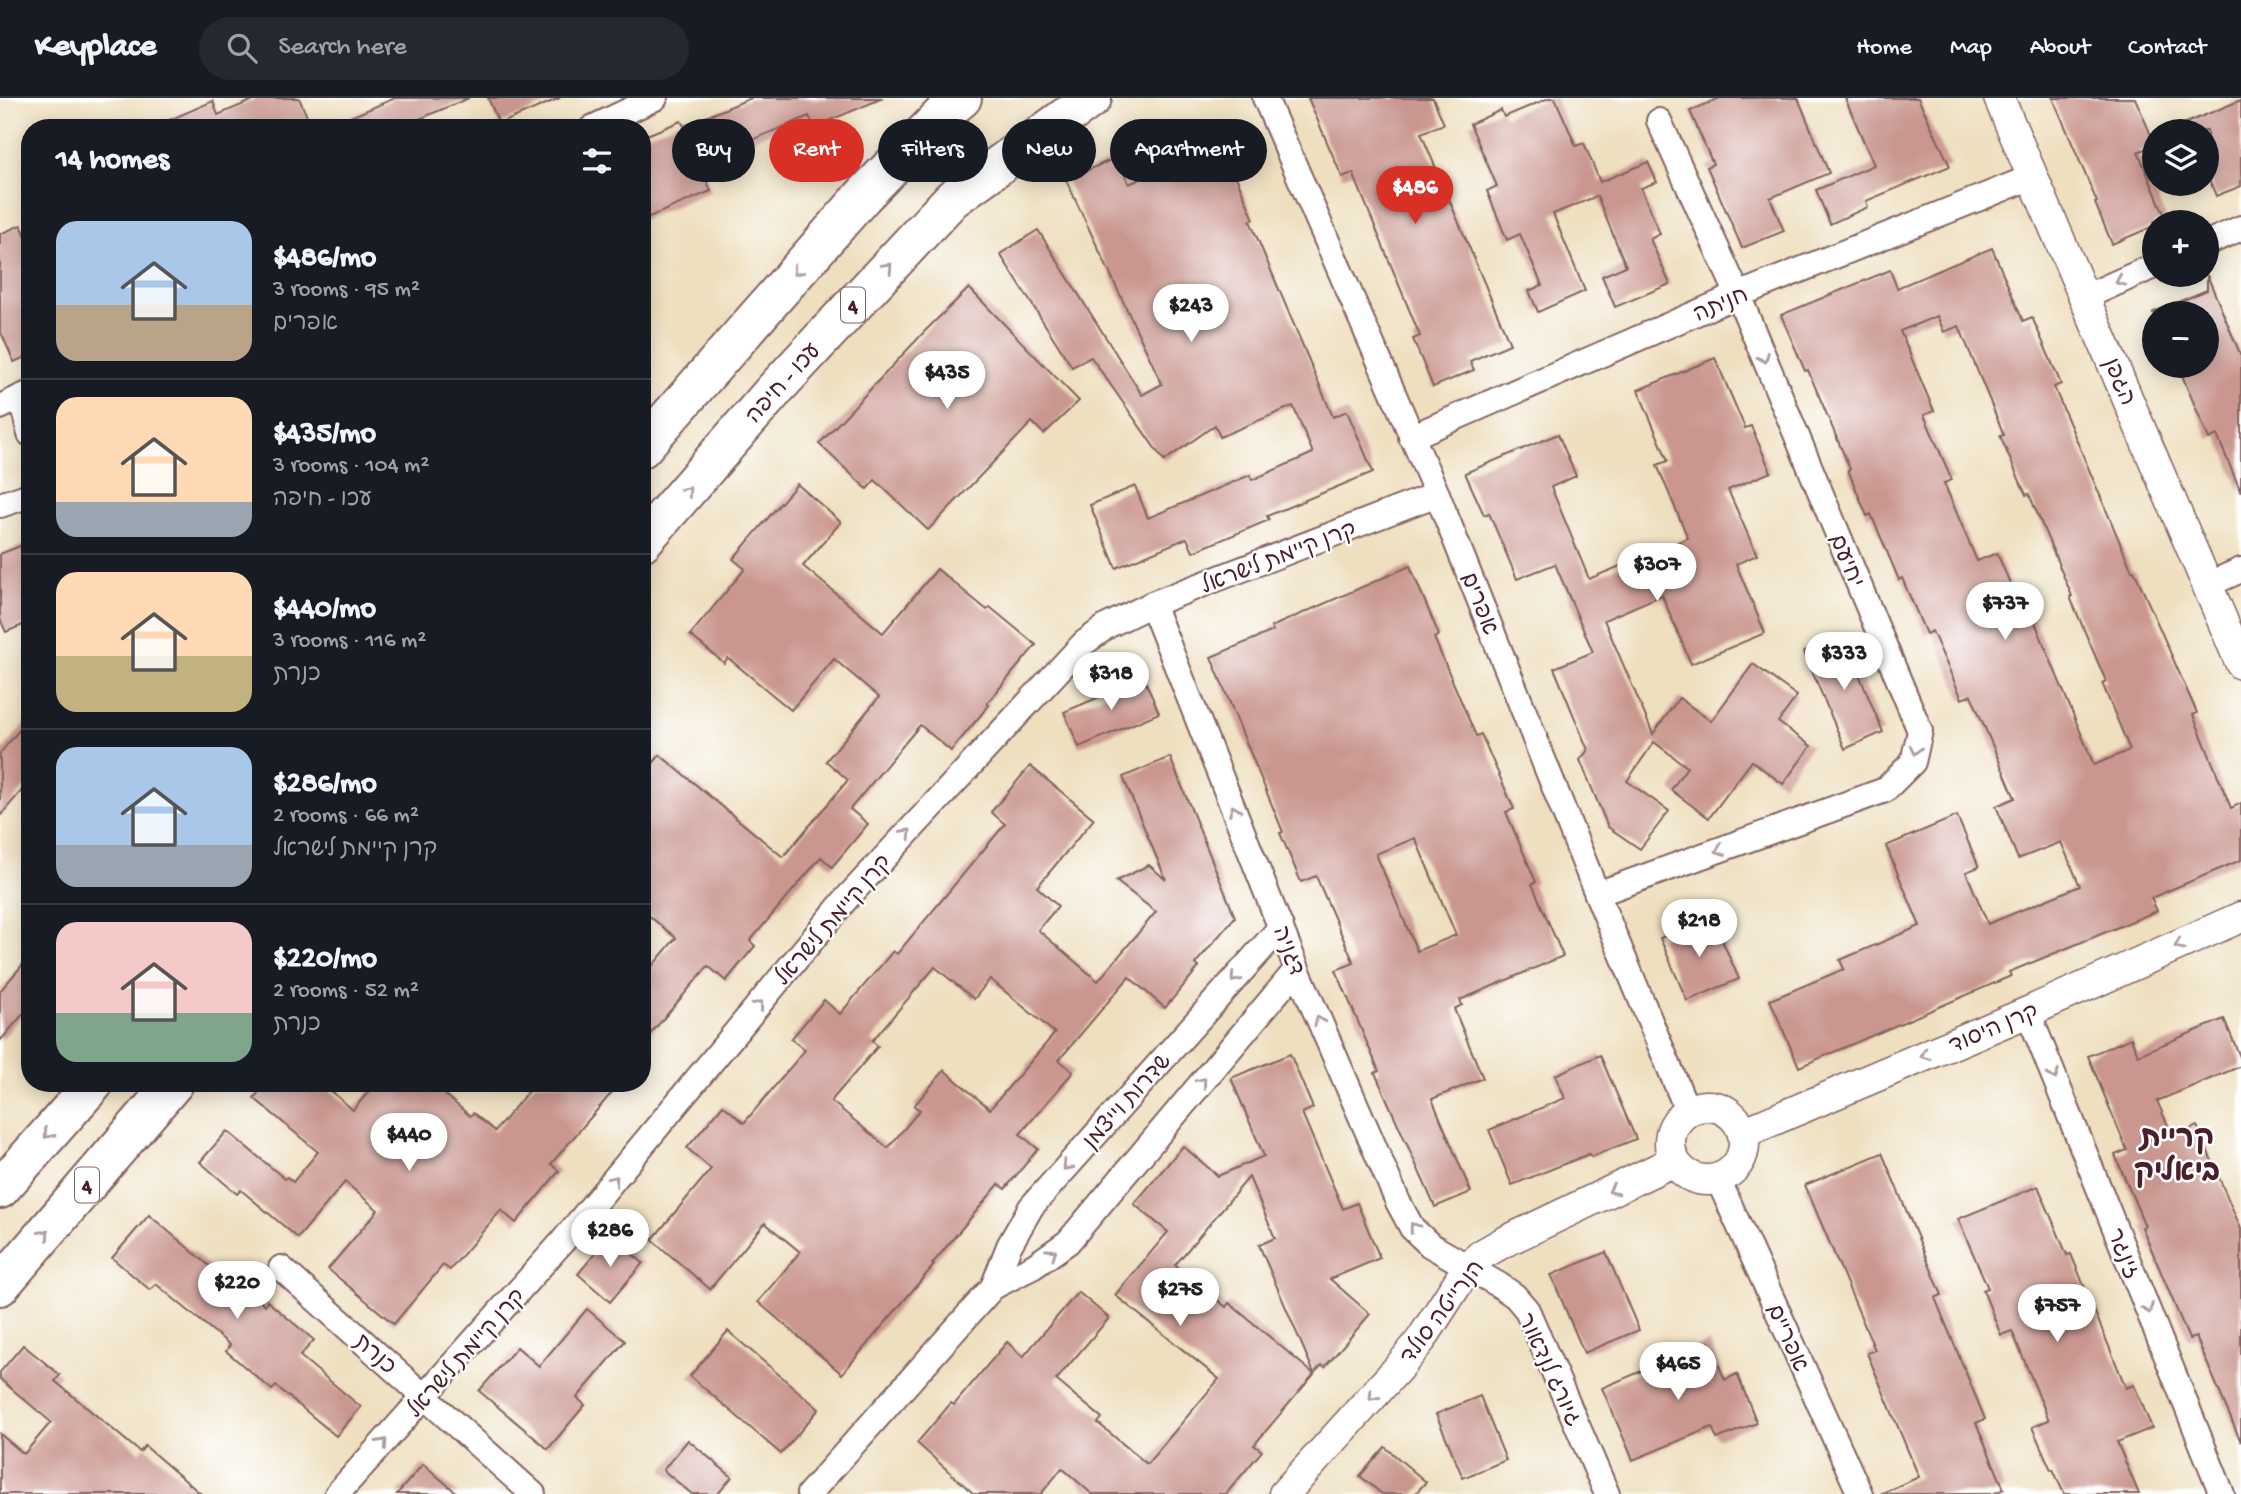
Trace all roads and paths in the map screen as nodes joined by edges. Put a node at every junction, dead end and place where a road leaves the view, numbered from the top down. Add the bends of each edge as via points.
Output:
1 (655, 98) edge
2 (962, 98) edge
3 (1092, 98) edge
4 (1265, 98) edge
5 (1999, 98) edge
6 (611, 119) edge
7 (1659, 121) dead end
8 (2032, 177) junction
9 (2241, 228) edge
10 (2219, 238) edge
11 (2142, 271) edge
12 (1738, 295) junction
13 (2085, 297) junction
14 (1411, 437) junction
15 (651, 438) edge
16 (1437, 494) junction
17 (21, 498) edge
18 (0, 505) edge
19 (651, 532) edge
20 (2241, 570) edge
21 (2207, 584) junction
22 (1152, 604) junction
23 (2241, 664) edge
24 (1597, 894) junction
25 (2241, 917) edge
26 (1281, 927) junction
27 (1297, 969) junction
28 (2028, 1012) junction
29 (86, 1092) edge
30 (166, 1092) edge
31 (1688, 1112) junction
32 (1743, 1133) junction
33 (1674, 1161) junction
34 (1718, 1179) junction
35 (0, 1189) edge
36 (1468, 1267) junction
37 (281, 1268) dead end
38 (0, 1286) edge
39 (993, 1287) junction
40 (424, 1397) junction
41 (337, 1494) edge
42 (533, 1494) edge
43 (809, 1494) edge
44 (1284, 1494) edge
45 (1607, 1494) edge
46 (1860, 1494) edge
47 (2222, 1494) edge

1 - 6 street
2 -> 15 highway via 863,196
19 -> 3 highway, עכו - חיפה / 4 via 951,199
4 - 14 street, אפרים
5 - 8 street, הגפן
7 - 12 street, יחיעם
8 - 12 street, חניתה
8 - 13 street, הגפן
9 - 10 street
11 -> 13 street
12 - 14 street, חניתה
12 -> 24 street, יחיעם via 1920,731 1913,762 1885,790
13 - 21 street, הגפן
14 - 16 street, אפרים
16 - 22 street, קרן קיימת לישראל
16 - 24 street, אפרים
17 - 18 street
20 - 21 street
21 - 23 street, הגפן
26 -> 22 street, דגניה
40 -> 22 street, קרן קיימת לישראל via 564,1241 846,899 1084,643
24 - 31 street, אפרים
25 -> 28 street, קרן היסוד
26 - 27 street, דגניה
26 -> 39 street, שדרות וייצמן via 1031,1207
36 -> 27 street, דגניה via 1430,1245 1412,1228
39 -> 27 street, שדרות וייצמן via 1068,1242
28 -> 32 street, קרן היסוד
28 -> 47 street, זינגר
29 -> 35 highway
38 -> 30 highway, 4
31 - 32 street via 1699,1107 1721,1109
31 - 33 street via 1673,1128
32 - 34 street via 1743,1156 1729,1174
33 - 34 street via 1693,1178
33 -> 36 street, הנרייטה סולד via 1502,1243
34 - 46 street, אפריים
36 -> 44 street, הנרייטה סולד via 1400,1366
36 - 45 street, ג'ורג לנדאור via 1515,1296 1527,1310
37 - 40 street, כנרת
39 - 43 street, שדרות וייצמן
41 -> 40 street, קרן קיימת לישראל
40 - 42 street, כנרת

